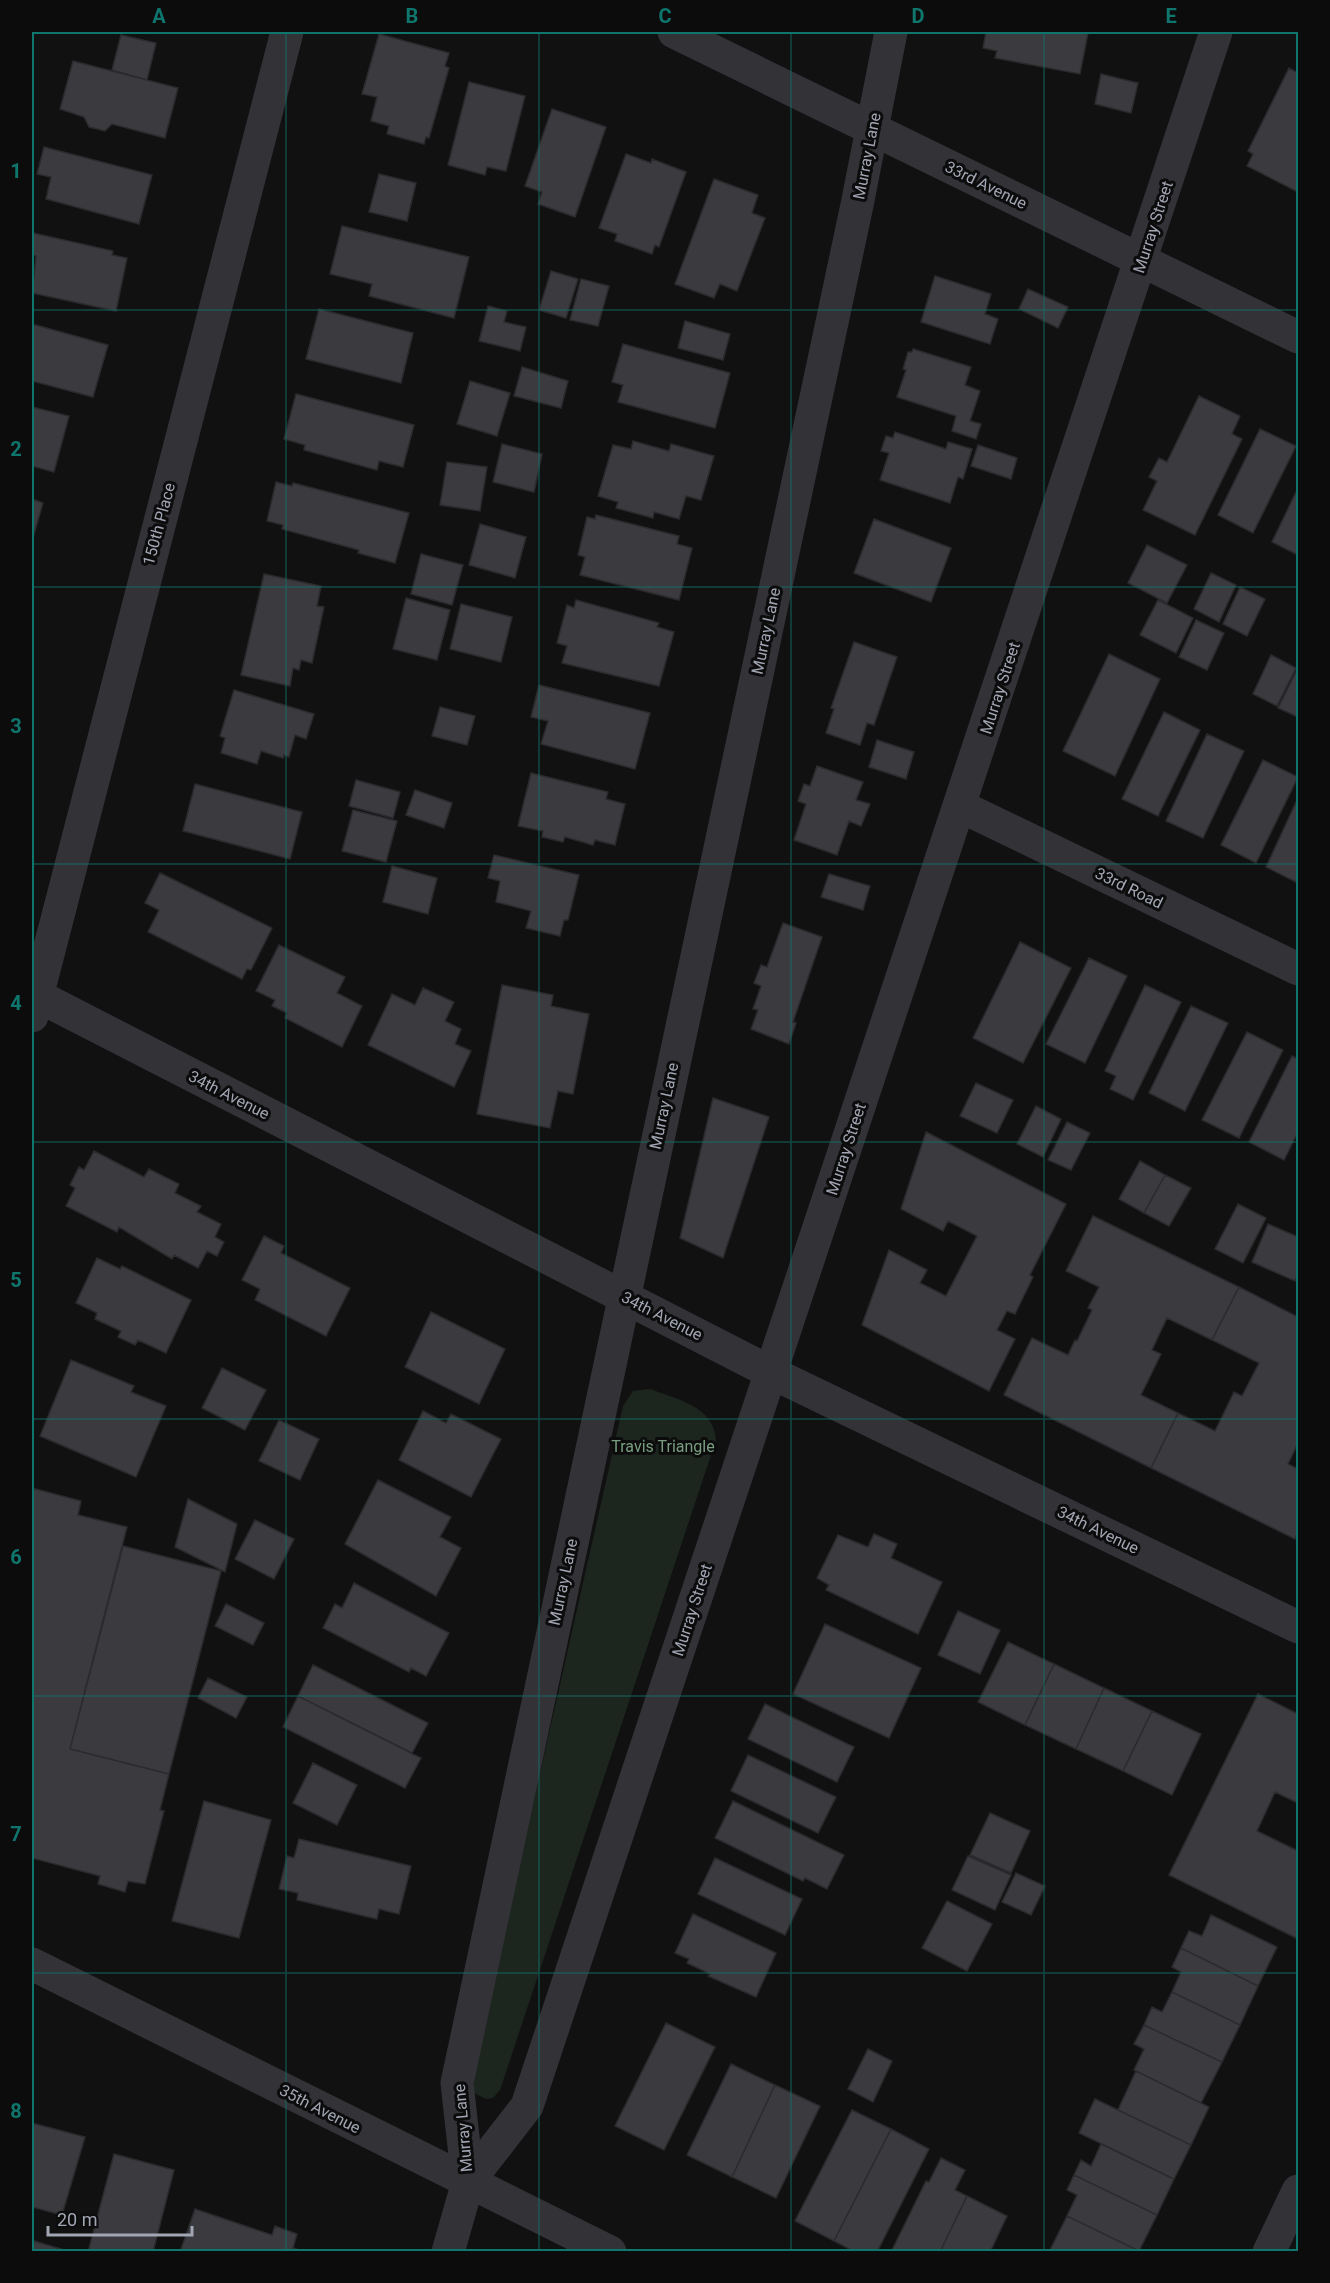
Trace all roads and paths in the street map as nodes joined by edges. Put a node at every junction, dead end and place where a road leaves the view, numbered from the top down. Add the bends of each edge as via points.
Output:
1 (287, 32) edge
2 (674, 32) edge
3 (891, 32) edge
4 (1216, 32) edge
5 (873, 130) junction
6 (1142, 262) junction
7 (1299, 337) edge
8 (960, 806) junction
9 (1299, 969) edge
10 (33, 1002) edge
11 (624, 1296) junction
12 (771, 1373) junction
13 (1299, 1627) edge
14 (32, 1964) edge
15 (468, 2182) junction
16 (1299, 2191) edge
17 (448, 2252) edge
18 (610, 2252) edge
19 (1269, 2252) edge

1 - 10 street, 150th Place
2 - 5 street, 33rd Avenue
3 - 5 street, Murray Lane
4 - 6 street, Murray Street
5 - 6 street, 33rd Avenue
5 - 11 street, Murray Lane
6 - 7 street, 33rd Avenue
6 - 8 street, Murray Street
8 - 9 street, 33rd Road
8 - 12 street, Murray Street
10 - 11 street, 34th Avenue
11 - 12 street, 34th Avenue
11 - 15 street, Murray Lane via 457,2084
12 - 13 street, 34th Avenue
12 - 15 street, Murray Street via 527,2106
14 - 15 street, 35th Avenue
15 - 17 street, Murray Street
15 - 18 street, 35th Avenue
16 - 19 street

